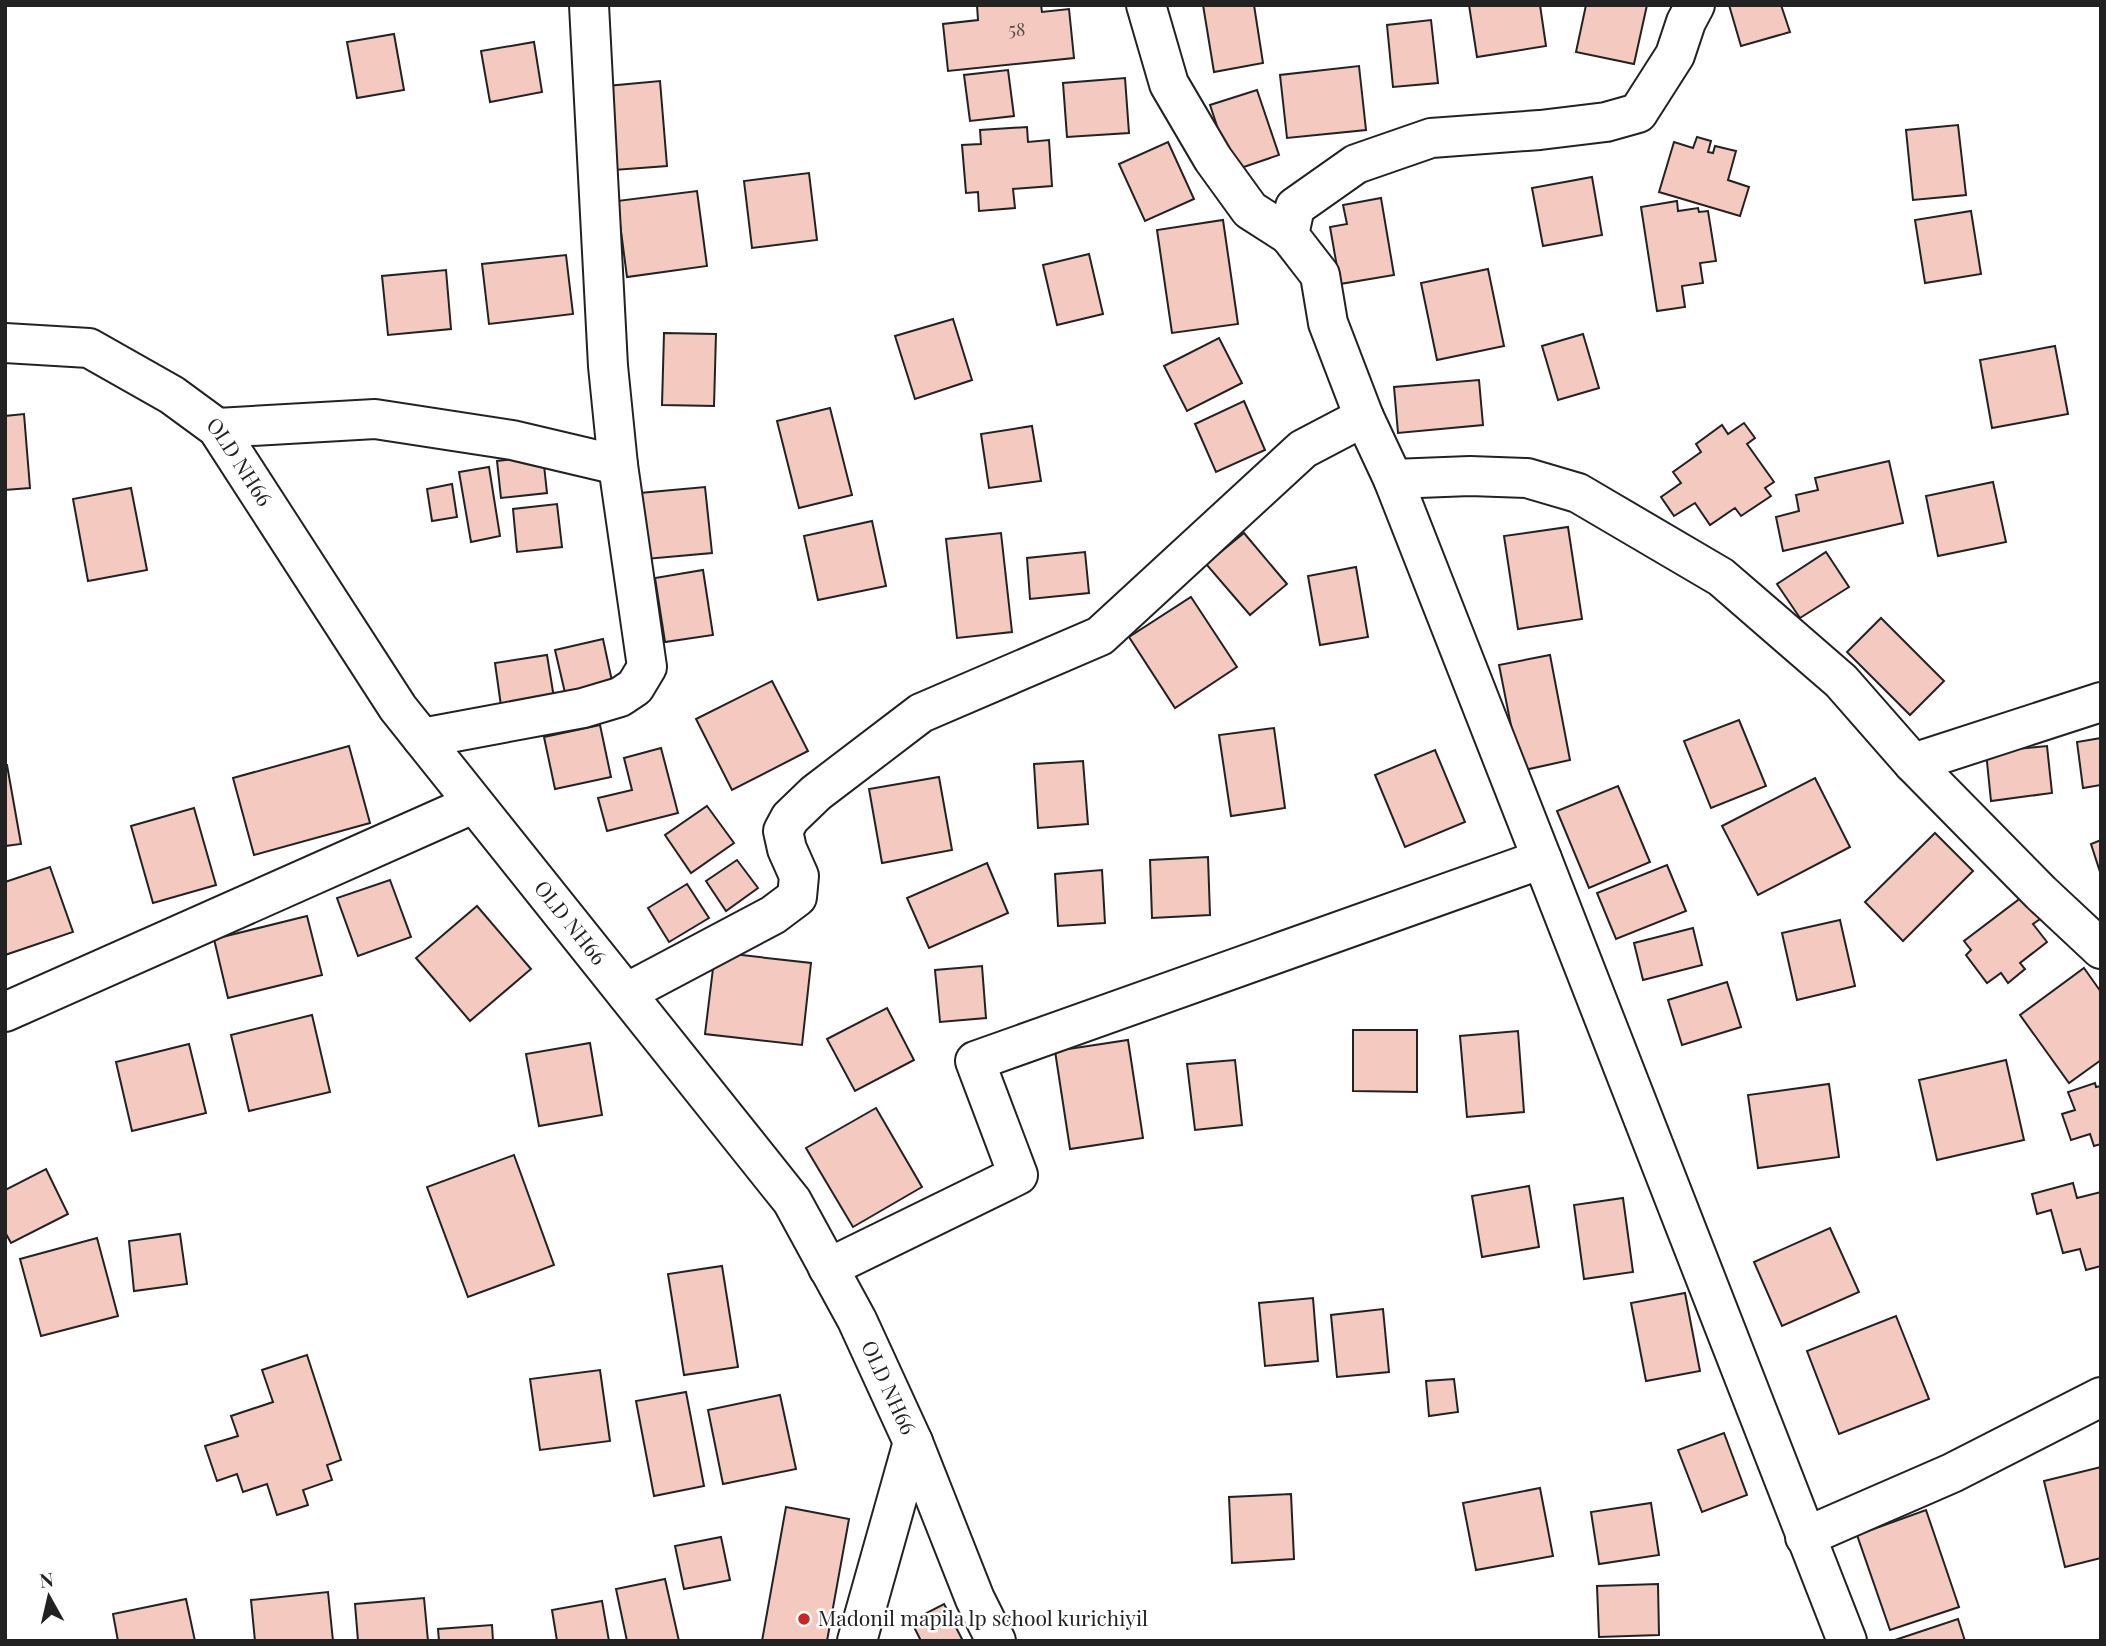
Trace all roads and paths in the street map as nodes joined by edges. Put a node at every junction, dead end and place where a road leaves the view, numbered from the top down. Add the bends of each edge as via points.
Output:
1 (589, 5) edge
2 (1146, 5) edge
3 (1695, 5) edge
4 (1289, 235) junction
5 (5, 343) edge
6 (1364, 417) junction
7 (218, 428) junction
8 (618, 466) junction
9 (1393, 479) junction
10 (2101, 702) edge
11 (422, 738) junction
12 (1913, 763) junction
13 (473, 804) junction
14 (1542, 859) junction
15 (2101, 949) edge
16 (626, 993) junction
17 (5, 1012) edge
18 (828, 1268) junction
19 (2101, 1397) edge
20 (913, 1442) junction
21 (1805, 1537) junction
22 (857, 1641) edge
23 (996, 1641) edge
24 (1847, 1641) edge

1 - 8 street via 608,366
2 - 4 street via 1169,84 1213,159 1250,210
3 - 4 street via 1675,55 1638,113 1567,127 1431,138 1356,164 1295,207
4 - 6 street via 1320,275 1328,323
5 - 7 street, OLD NH66 via 89,348 172,395
6 - 9 street
6 - 16 street via 1303,449 1100,636 921,713 816,793 783,831 799,876 797,897 773,915
7 - 8 street via 375,419 512,440
7 - 11 street, OLD NH66 via 398,708
8 - 11 street via 647,667 635,687 620,697 583,708
9 - 12 street via 1527,478 1578,493 1721,577 1841,681
9 - 14 street
10 - 12 street
11 - 13 street, OLD NH66
12 - 15 street
13 - 16 street, OLD NH66
13 - 17 street
14 - 18 street via 975,1061 1018,1175
14 - 21 street
16 - 18 street, OLD NH66 via 792,1201
18 - 20 street, OLD NH66
19 - 21 street via 1952,1473
20 - 22 street
20 - 23 street, OLD NH66
21 - 24 street

